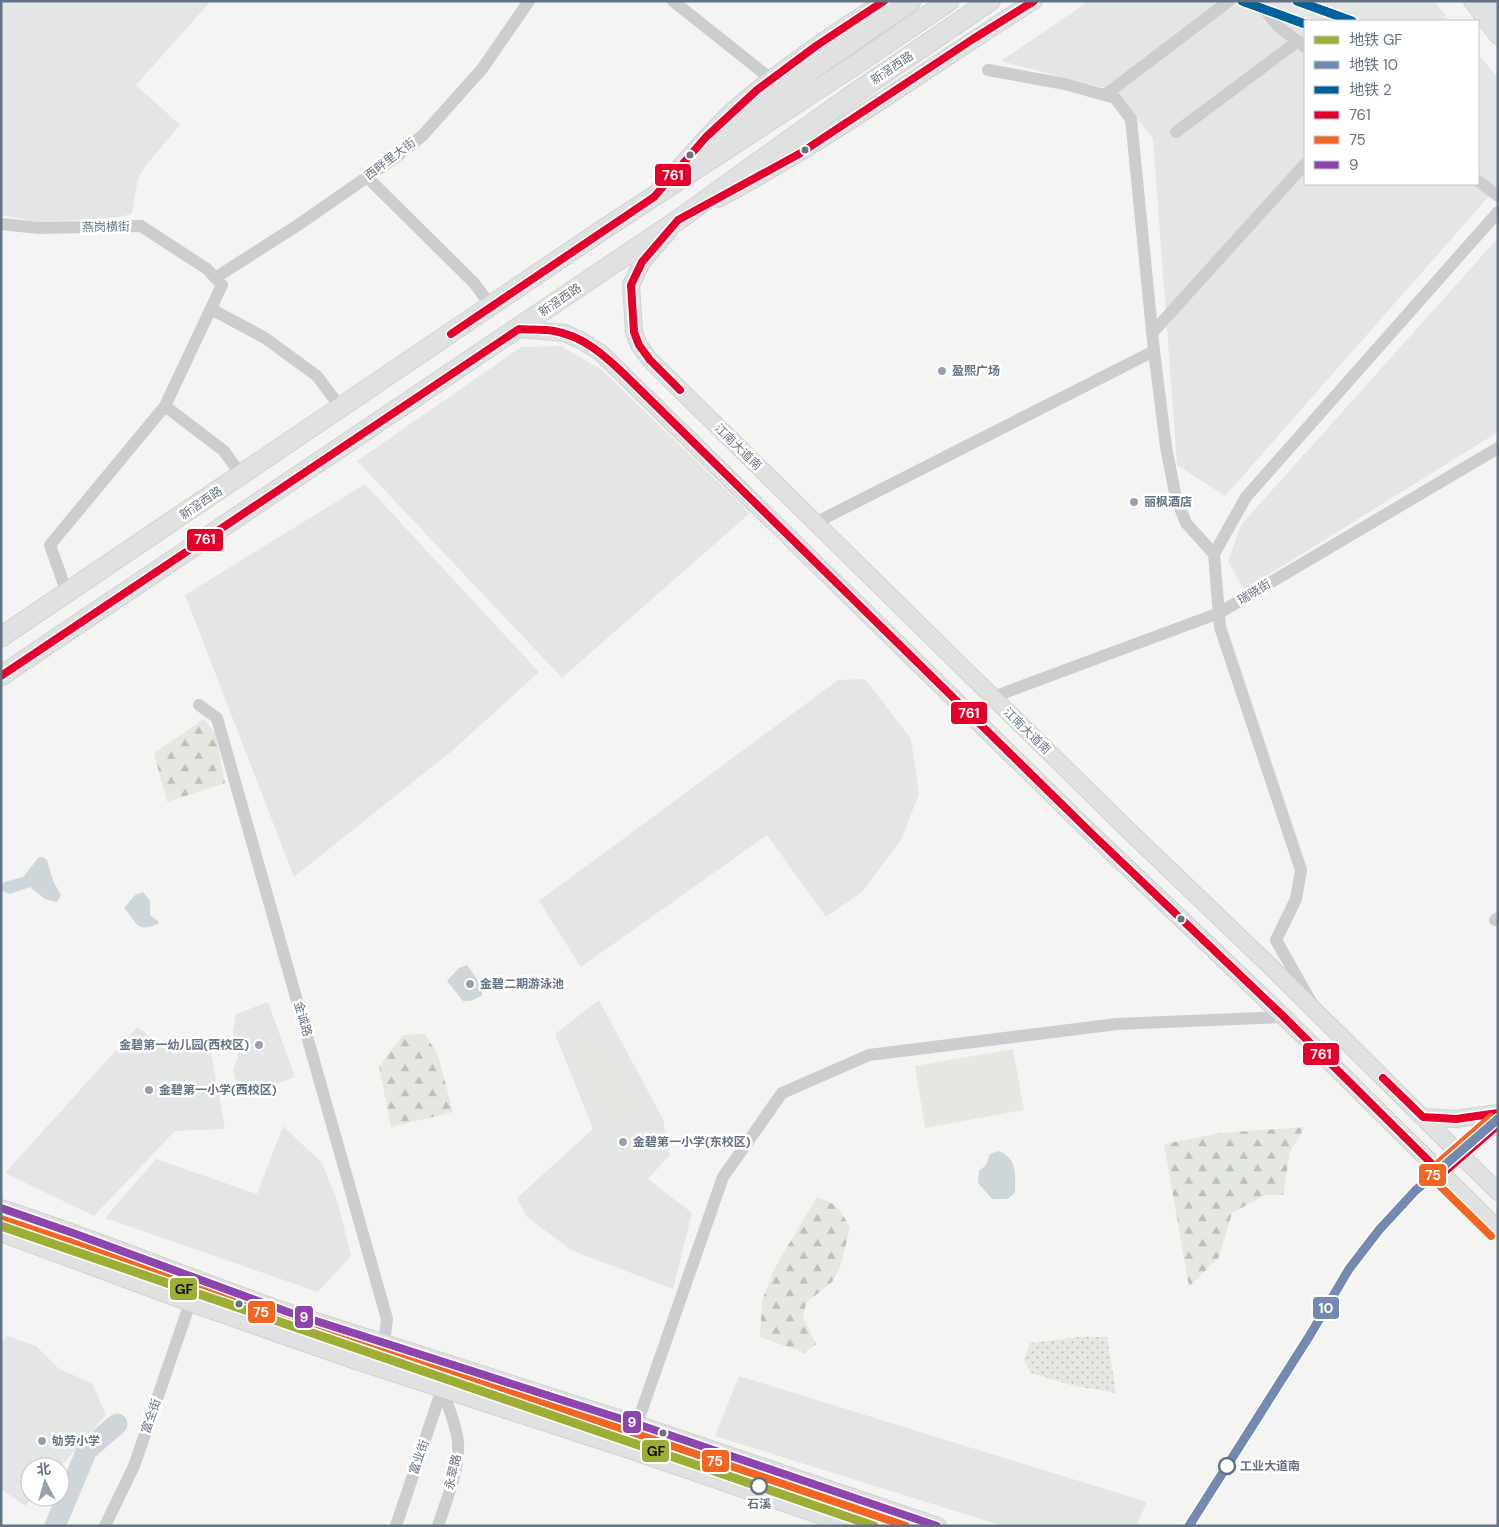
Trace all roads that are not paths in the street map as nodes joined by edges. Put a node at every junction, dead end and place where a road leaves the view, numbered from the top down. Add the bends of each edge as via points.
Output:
1 (529, 1) edge
2 (673, 1) edge
3 (911, 1) edge
4 (949, 1) edge
5 (990, 1) edge
6 (1034, 1) edge
7 (1230, 1) edge
8 (1258, 1) edge
9 (1472, 1) edge
10 (1487, 1) edge
11 (872, 4) edge
12 (1498, 17) edge
13 (1498, 36) edge
14 (1302, 44) edge
15 (988, 70) dead end
16 (771, 79) junction
17 (1105, 95) junction
18 (1176, 132) dead end
19 (1304, 165) edge
20 (366, 177) junction
21 (1479, 181) edge
22 (1498, 196) edge
23 (654, 197) junction
24 (1498, 212) edge
25 (678, 220) junction
26 (1, 224) edge
27 (219, 282) junction
28 (492, 306) junction
29 (211, 309) junction
30 (519, 328) junction
31 (1153, 332) junction
32 (1154, 351) junction
33 (165, 406) junction
34 (341, 408) junction
35 (1498, 448) edge
36 (242, 475) junction
37 (815, 523) junction
38 (1214, 554) junction
39 (68, 593) junction
40 (1219, 612) junction
41 (1, 637) edge
42 (1, 676) edge
43 (993, 697) junction
44 (199, 705) dead end
45 (1316, 1011) junction
46 (1284, 1017) junction
47 (1498, 1113) edge
48 (1423, 1118) junction
49 (1498, 1125) edge
50 (1462, 1156) junction
51 (1442, 1174) junction
52 (1498, 1192) edge
53 (1, 1208) edge
54 (1498, 1229) edge
55 (1, 1233) edge
56 (190, 1303) junction
57 (384, 1343) junction
58 (450, 1364) junction
59 (442, 1389) junction
60 (601, 1412) junction
61 (637, 1424) junction
62 (591, 1437) junction
63 (105, 1526) edge
64 (396, 1526) edge
65 (438, 1526) edge
66 (851, 1526) edge
67 (938, 1526) edge

1 - 20 street, 西畔里大街 via 482,69 423,135
2 - 16 street
3 - 23 highway via 752,111
4 - 23 highway, 新滘西路
5 - 25 highway, 新滘西路
6 - 25 main road via 806,150
7 - 17 street
8 - 14 street via 1279,27
9 - 13 main road
10 - 12 highway
11 - 16 main road
14 - 18 street
15 - 17 street
16 - 23 main road via 706,137
17 - 31 street via 1115,98 1131,119
19 - 31 street
20 - 27 street, 西畔里大街
20 - 28 street via 474,283
21 - 22 street
23 - 28 highway, 新滘西路
24 - 38 street via 1246,498
25 - 30 highway, 新滘西路
25 - 37 main road, 江南大道南 via 642,262 631,285 634,332 639,345 650,360
26 - 27 street, 燕岗横街 via 39,228 141,226 207,269
27 - 29 street
28 - 34 highway, 新滘西路
29 - 33 street
29 - 34 street via 265,338 318,376
30 - 42 highway, 新滘西路
30 - 46 main road via 565,333 601,353 1090,832
31 - 32 street
32 - 37 street
32 - 38 street via 1176,498 1186,523
33 - 36 street via 224,451
33 - 39 street via 50,545
34 - 36 highway, 新滘西路
35 - 40 street, 瑞晓街
36 - 39 highway, 新滘西路
37 - 43 main road, 江南大道南
38 - 40 street
39 - 41 highway, 新滘西路
40 - 43 street, 瑞晓街
40 - 45 street via 1220,627 1301,870 1296,899 1276,940
43 - 45 main road, 江南大道南
44 - 57 street, 金诚路 via 217,718 387,1319
45 - 48 main road, 江南大道南
46 - 51 main road
46 - 61 street via 1117,1024 869,1054 782,1093 723,1177
47 - 48 main road via 1456,1120
48 - 50 main road, 江南大道南
49 - 50 street
50 - 51 street
50 - 52 main road, 江南大道南
51 - 54 main road
53 - 57 main road via 61,1227 231,1292
55 - 56 main road
56 - 59 main road
56 - 63 street, 富全街 via 134,1466
57 - 58 main road
58 - 59 main road
58 - 60 main road
59 - 62 main road
59 - 64 street, 富业街
59 - 65 street, 永翠路 via 458,1443 456,1466
60 - 61 main road
60 - 62 main road
61 - 67 main road
62 - 66 main road

